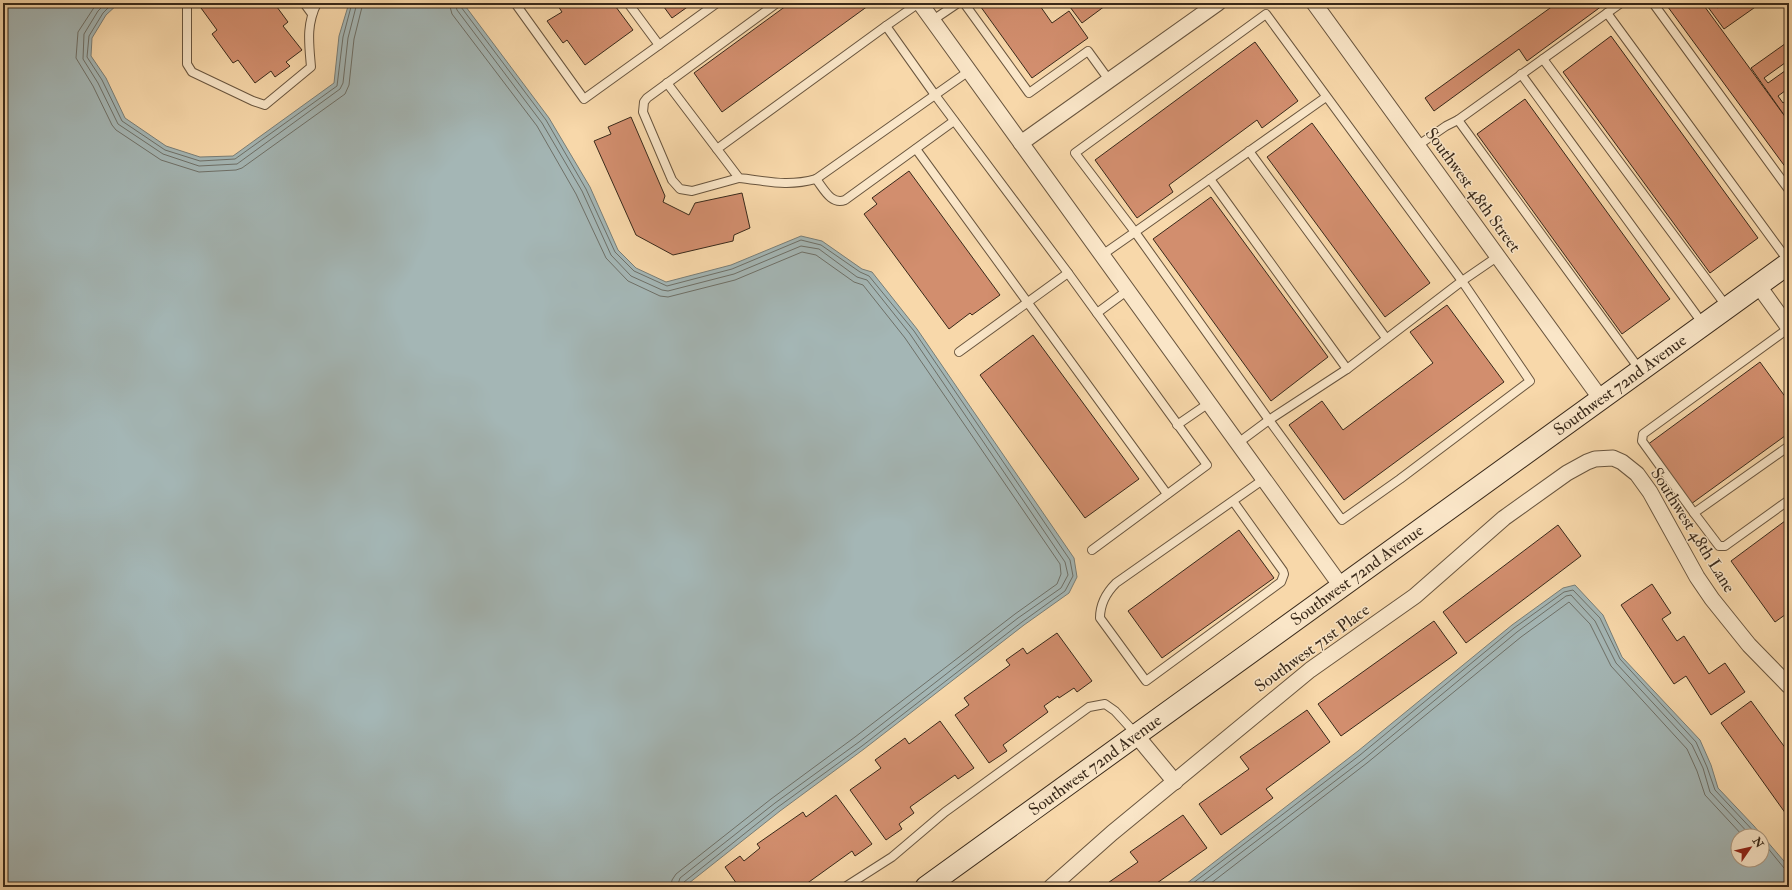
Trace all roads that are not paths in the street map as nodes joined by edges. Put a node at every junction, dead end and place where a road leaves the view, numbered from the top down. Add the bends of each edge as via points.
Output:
1 (187, 3) edge
2 (304, 3) edge
3 (317, 3) edge
4 (515, 3) edge
5 (628, 3) edge
6 (717, 3) edge
7 (777, 3) edge
8 (920, 3) edge
9 (958, 3) edge
10 (964, 3) edge
11 (1314, 3) edge
12 (1621, 3) edge
13 (1653, 3) edge
14 (1213, 4) edge
15 (1607, 13) junction
16 (312, 14) junction
17 (933, 20) junction
18 (886, 26) junction
19 (659, 45) junction
20 (1544, 59) junction
21 (969, 71) junction
22 (1522, 74) junction
23 (1109, 80) junction
24 (667, 83) junction
25 (935, 95) junction
26 (1326, 96) junction
27 (1458, 120) junction
28 (954, 121) junction
29 (1021, 143) junction
30 (1417, 146) junction
31 (717, 149) junction
32 (916, 149) junction
33 (1249, 151) junction
34 (739, 178) junction
35 (816, 179) junction
36 (1210, 179) junction
37 (1789, 190) edge
38 (1135, 232) junction
39 (1102, 255) junction
40 (1497, 257) junction
41 (1789, 262) edge
42 (1068, 273) junction
43 (1462, 281) junction
44 (1758, 285) junction
45 (1128, 290) junction
46 (1028, 302) junction
47 (1727, 307) junction
48 (1097, 313) junction
49 (1704, 325) junction
50 (1789, 328) edge
51 (1386, 338) junction
52 (960, 352) dead end
53 (1347, 368) junction
54 (1640, 371) junction
55 (1601, 399) junction
56 (1209, 403) junction
57 (1269, 420) junction
58 (1177, 425) junction
59 (1238, 443) junction
60 (1789, 446) edge
61 (1606, 458) joint
62 (1264, 479) junction
63 (1167, 494) junction
64 (1789, 500) edge
65 (1233, 501) junction
66 (1694, 513) junction
67 (1092, 550) dead end
68 (1341, 586) junction
69 (1789, 686) edge
70 (1136, 735) junction
71 (1175, 782) junction
72 (845, 887) edge
73 (926, 887) edge
74 (1051, 887) edge

1 - 16 lane via 187,64 192,72 265,105 311,66 308,33
2 - 16 lane
3 - 16 lane
4 - 19 lane via 584,99
5 - 19 lane
6 - 19 lane
7 - 24 lane
8 - 17 street
8 - 18 lane
9 - 17 lane
10 - 23 lane via 1029,93 1088,51
11 - 30 street, Southwest 48th Street
12 - 15 lane
13 - 37 lane
14 - 23 street
15 - 20 lane
15 - 41 lane
17 - 21 street
18 - 25 lane
18 - 31 lane
20 - 22 lane
20 - 47 lane
21 - 25 lane
21 - 29 street
22 - 27 lane
22 - 49 lane
23 - 29 street
24 - 31 lane
24 - 34 lane via 647,98 642,112 675,184 680,189 692,191
25 - 28 lane
25 - 35 lane
26 - 33 lane
26 - 38 lane via 1266,14 1075,153
26 - 43 lane
27 - 30 lane
27 - 54 lane
28 - 32 lane
28 - 42 lane
29 - 39 street
30 - 40 street, Southwest 48th Street
31 - 34 lane
32 - 35 lane via 839,202 832,200
32 - 46 lane
33 - 36 lane
33 - 51 lane
34 - 35 lane via 799,184
36 - 38 lane
36 - 53 lane
38 - 39 lane
38 - 57 lane
39 - 45 street
40 - 43 lane
40 - 55 street, Southwest 48th Street
41 - 44 street, Southwest 72nd Avenue
42 - 46 lane
42 - 48 lane
43 - 51 lane
43 - 57 lane via 1530,381 1393,484 1342,520
44 - 47 street, Southwest 72nd Avenue
44 - 50 street
45 - 48 lane
45 - 56 street
46 - 52 lane
46 - 63 lane
47 - 49 street, Southwest 72nd Avenue
48 - 58 lane
49 - 54 street, Southwest 72nd Avenue
50 - 66 lane via 1643,434 1642,441
51 - 53 lane
53 - 57 lane
54 - 55 street, Southwest 72nd Avenue
55 - 68 street, Southwest 72nd Avenue
56 - 58 lane
56 - 59 street
57 - 59 lane
58 - 63 lane via 1207,465
59 - 62 street
60 - 66 lane
61 - 69 street, Southwest 48th Lane via 1622,462 1644,482 1712,599 1749,645
61 - 71 street, Southwest 71st Place via 1595,459 1576,467 1504,518 1420,591 1310,670
62 - 65 lane
62 - 68 street
63 - 67 lane
64 - 66 lane via 1725,546 1719,546
65 - 65 lane via 1116,583 1104,597 1100,618 1146,681 1283,578 1283,571
68 - 70 street, Southwest 72nd Avenue
70 - 71 street
70 - 72 lane via 1115,711 1105,704 1089,707 945,812 892,857
70 - 73 street, Southwest 72nd Avenue
71 - 74 street, Southwest 71st Place

